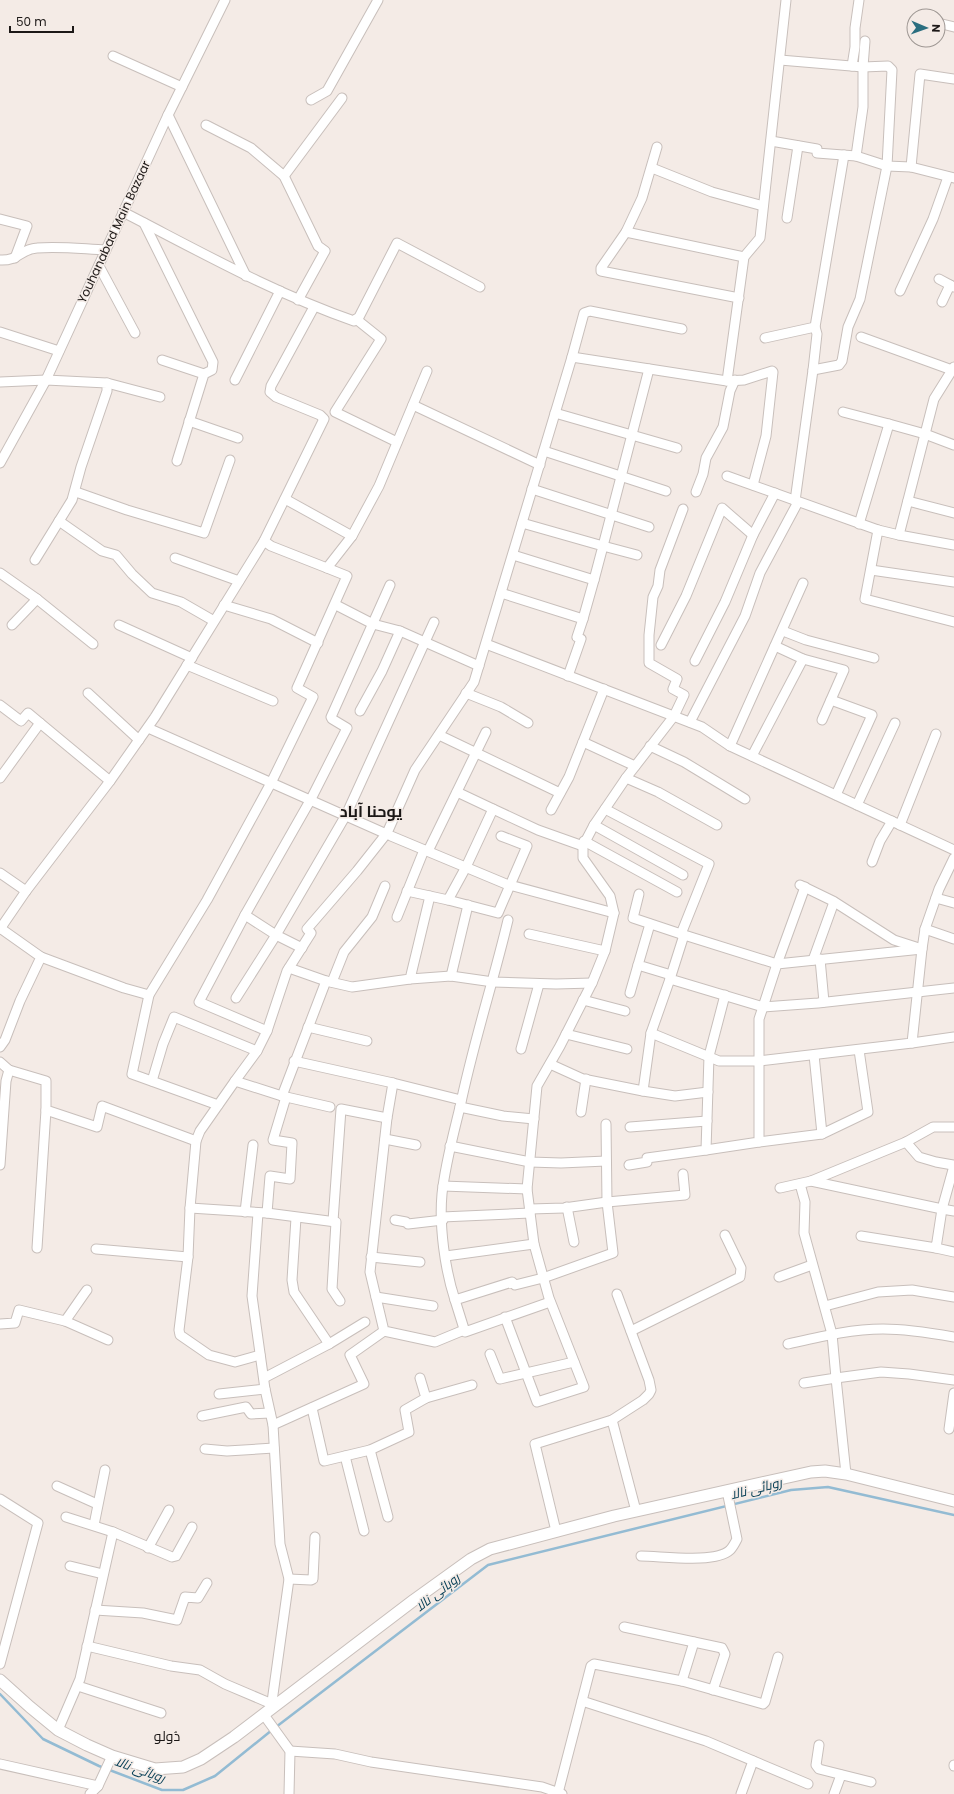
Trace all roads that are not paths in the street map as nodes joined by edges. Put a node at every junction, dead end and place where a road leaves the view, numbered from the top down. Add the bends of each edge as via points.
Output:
1 (225, 0) edge
2 (378, 0) edge
3 (786, 0) edge
4 (859, 0) edge
5 (865, 41) dead end
6 (113, 56) dead end
7 (780, 60) junction
8 (852, 66) junction
9 (863, 67) junction
10 (954, 78) edge
11 (182, 87) junction
12 (342, 98) dead end
13 (311, 100) dead end
14 (168, 115) junction
15 (206, 125) dead end
16 (771, 141) junction
17 (798, 146) junction
18 (657, 147) dead end
19 (844, 155) junction
20 (856, 156) junction
21 (887, 166) junction
22 (911, 167) junction
23 (652, 168) junction
24 (284, 176) junction
25 (951, 177) edge
26 (763, 206) junction
27 (123, 212) junction
28 (787, 218) dead end
29 (0, 219) edge
30 (144, 224) junction
31 (626, 232) junction
32 (106, 250) junction
33 (744, 257) junction
34 (15, 258) junction
35 (0, 260) edge
36 (99, 266) junction
37 (246, 276) junction
38 (939, 279) dead end
39 (953, 286) edge
40 (480, 287) dead end
41 (280, 291) junction
42 (900, 291) dead end
43 (739, 298) junction
44 (298, 300) junction
45 (942, 302) dead end
46 (314, 307) junction
47 (356, 319) junction
48 (815, 328) junction
49 (682, 329) dead end
50 (0, 332) edge
51 (135, 333) dead end
52 (861, 337) dead end
53 (765, 338) dead end
54 (59, 351) junction
55 (572, 357) junction
56 (162, 360) dead end
57 (953, 368) edge
58 (649, 369) junction
59 (813, 370) junction
60 (427, 371) dead end
61 (204, 374) junction
62 (46, 380) junction
63 (235, 380) dead end
64 (731, 381) junction
65 (0, 382) edge
66 (108, 383) junction
67 (160, 397) dead end
68 (413, 405) junction
69 (843, 412) dead end
70 (555, 413) junction
71 (189, 421) junction
72 (889, 424) junction
73 (925, 434) junction
74 (632, 436) junction
75 (238, 438) dead end
76 (397, 442) junction
77 (954, 445) edge
78 (677, 448) dead end
79 (544, 451) junction
80 (230, 460) dead end
81 (177, 461) dead end
82 (0, 463) edge
83 (540, 465) junction
84 (727, 476) dead end
85 (621, 477) junction
86 (752, 485) junction
87 (532, 489) junction
88 (666, 490) dead end
89 (76, 492) junction
90 (696, 492) dead end
91 (774, 493) junction
92 (285, 499) junction
93 (908, 500) junction
94 (796, 501) junction
95 (683, 509) dead end
96 (954, 513) edge
97 (611, 515) junction
98 (59, 521) junction
99 (522, 523) junction
100 (860, 524) junction
101 (649, 527) dead end
102 (878, 530) junction
103 (753, 535) junction
104 (899, 535) junction
105 (352, 536) junction
106 (264, 540) junction
107 (954, 545) edge
108 (603, 546) junction
109 (513, 555) junction
110 (637, 556) dead end
111 (175, 558) dead end
112 (35, 560) dead end
113 (327, 568) junction
114 (871, 570) junction
115 (0, 573) edge
116 (594, 580) junction
117 (239, 581) junction
118 (954, 582) edge
119 (803, 583) dead end
120 (390, 585) dead end
121 (501, 593) junction
122 (38, 599) junction
123 (224, 605) junction
124 (336, 605) junction
125 (583, 619) junction
126 (214, 622) junction
127 (434, 622) dead end
128 (954, 622) edge
129 (373, 624) junction
130 (12, 625) dead end
131 (119, 625) dead end
132 (783, 630) junction
133 (400, 631) junction
134 (318, 643) junction
135 (425, 643) junction
136 (94, 644) dead end
137 (486, 644) junction
138 (661, 645) dead end
139 (776, 646) junction
140 (874, 658) dead end
141 (803, 660) junction
142 (695, 661) dead end
143 (189, 662) junction
144 (479, 666) junction
145 (568, 676) junction
146 (604, 689) junction
147 (88, 693) dead end
148 (466, 693) junction
149 (831, 700) junction
150 (273, 701) dead end
151 (0, 705) edge
152 (360, 711) dead end
153 (674, 716) junction
154 (822, 720) dead end
155 (690, 722) junction
156 (40, 723) junction
157 (528, 723) dead end
158 (895, 723) dead end
159 (148, 728) junction
160 (486, 732) dead end
161 (936, 734) dead end
162 (439, 735) junction
163 (139, 740) junction
164 (583, 742) junction
165 (650, 746) junction
166 (730, 746) junction
167 (476, 753) junction
168 (752, 756) junction
169 (634, 766) junction
170 (0, 778) edge
171 (626, 778) junction
172 (110, 781) junction
173 (271, 783) junction
174 (457, 792) junction
175 (560, 793) junction
176 (836, 795) junction
177 (311, 799) junction
178 (745, 799) dead end
179 (857, 805) junction
180 (493, 809) junction
181 (605, 809) junction
182 (551, 810) dead end
183 (346, 815) junction
184 (896, 823) junction
185 (594, 825) junction
186 (717, 825) dead end
187 (387, 833) junction
188 (501, 836) dead end
189 (584, 844) junction
190 (426, 850) junction
191 (954, 850) edge
192 (954, 858) edge
193 (872, 862) dead end
194 (466, 867) junction
195 (0, 873) edge
196 (683, 875) dead end
197 (509, 885) junction
198 (385, 886) dead end
199 (26, 891) junction
200 (407, 891) junction
201 (677, 892) dead end
202 (640, 894) dead end
203 (430, 896) junction
204 (936, 898) junction
205 (448, 900) junction
206 (834, 902) junction
207 (954, 904) edge
208 (468, 905) junction
209 (614, 913) junction
210 (245, 915) junction
211 (397, 917) dead end
212 (508, 920) dead end
213 (650, 924) junction
214 (0, 928) edge
215 (925, 929) junction
216 (529, 934) dead end
217 (682, 934) junction
218 (276, 935) junction
219 (954, 939) edge
220 (302, 948) junction
221 (922, 949) junction
222 (605, 951) junction
223 (41, 957) junction
224 (816, 960) junction
225 (777, 964) junction
226 (638, 965) junction
227 (289, 968) junction
228 (451, 976) junction
229 (670, 977) junction
230 (410, 979) junction
231 (329, 981) junction
232 (493, 982) junction
233 (592, 983) junction
234 (539, 984) junction
235 (954, 988) edge
236 (630, 992) dead end
237 (917, 992) junction
238 (149, 995) junction
239 (725, 995) junction
240 (236, 998) dead end
241 (583, 1000) junction
242 (824, 1002) junction
243 (763, 1007) junction
244 (625, 1011) dead end
245 (308, 1027) junction
246 (267, 1030) junction
247 (651, 1033) junction
248 (566, 1034) junction
249 (954, 1037) edge
250 (367, 1041) dead end
251 (912, 1043) junction
252 (0, 1047) edge
253 (521, 1049) dead end
254 (628, 1049) dead end
255 (859, 1050) junction
256 (257, 1051) junction
257 (814, 1055) junction
258 (709, 1056) junction
259 (294, 1061) junction
260 (759, 1061) junction
261 (0, 1062) edge
262 (550, 1064) junction
263 (9, 1070) junction
264 (586, 1079) junction
265 (152, 1081) junction
266 (235, 1081) junction
267 (393, 1083) junction
268 (643, 1091) junction
269 (708, 1092) junction
270 (284, 1096) junction
271 (460, 1104) junction
272 (218, 1105) junction
273 (330, 1107) dead end
274 (46, 1110) junction
275 (581, 1112) dead end
276 (387, 1118) junction
277 (534, 1119) junction
278 (707, 1122) junction
279 (606, 1124) dead end
280 (630, 1127) dead end
281 (954, 1127) edge
282 (822, 1134) junction
283 (385, 1139) junction
284 (196, 1141) junction
285 (759, 1142) junction
286 (906, 1142) junction
287 (253, 1145) dead end
288 (416, 1145) dead end
289 (450, 1146) junction
290 (706, 1150) junction
291 (606, 1161) junction
292 (530, 1162) junction
293 (0, 1165) edge
294 (629, 1165) dead end
295 (954, 1165) edge
296 (683, 1174) dead end
297 (811, 1181) junction
298 (800, 1184) junction
299 (444, 1186) junction
300 (528, 1188) junction
301 (780, 1188) dead end
302 (607, 1202) junction
303 (567, 1207) junction
304 (190, 1208) junction
305 (942, 1209) junction
306 (530, 1211) junction
307 (954, 1211) edge
308 (245, 1212) junction
309 (262, 1213) junction
310 (296, 1218) junction
311 (442, 1218) junction
312 (395, 1220) dead end
313 (333, 1221) junction
314 (726, 1236) dead end
315 (861, 1236) dead end
316 (574, 1242) dead end
317 (534, 1244) junction
318 (37, 1248) dead end
319 (936, 1248) junction
320 (96, 1249) dead end
321 (954, 1252) edge
322 (446, 1256) junction
323 (188, 1257) junction
324 (372, 1257) junction
325 (420, 1262) dead end
326 (812, 1265) junction
327 (779, 1277) dead end
328 (543, 1278) junction
329 (87, 1290) dead end
330 (617, 1294) dead end
331 (376, 1297) junction
332 (954, 1297) edge
333 (455, 1300) junction
334 (340, 1301) dead end
335 (550, 1302) junction
336 (433, 1306) dead end
337 (825, 1306) junction
338 (505, 1317) junction
339 (65, 1321) junction
340 (365, 1322) dead end
341 (0, 1324) edge
342 (464, 1330) junction
343 (384, 1331) junction
344 (631, 1331) junction
345 (832, 1334) junction
346 (954, 1338) edge
347 (108, 1340) dead end
348 (329, 1344) junction
349 (788, 1344) dead end
350 (490, 1354) dead end
351 (260, 1355) junction
352 (574, 1362) junction
353 (526, 1373) junction
354 (264, 1378) junction
355 (420, 1378) dead end
356 (836, 1378) junction
357 (954, 1380) edge
358 (804, 1383) dead end
359 (472, 1385) dead end
360 (265, 1389) junction
361 (954, 1393) edge
362 (219, 1394) dead end
363 (426, 1398) junction
364 (312, 1408) junction
365 (270, 1414) junction
366 (202, 1416) dead end
367 (612, 1420) junction
368 (273, 1425) junction
369 (948, 1429) dead end
370 (274, 1448) junction
371 (205, 1449) dead end
372 (370, 1450) junction
373 (345, 1456) junction
374 (105, 1470) dead end
375 (846, 1474) junction
376 (57, 1486) dead end
377 (727, 1493) junction
378 (0, 1500) edge
379 (954, 1501) edge
380 (98, 1504) junction
381 (169, 1510) dead end
382 (636, 1511) junction
383 (66, 1517) dead end
384 (388, 1517) dead end
385 (94, 1525) junction
386 (192, 1527) dead end
387 (364, 1531) dead end
388 (556, 1531) junction
389 (113, 1532) junction
390 (315, 1537) dead end
391 (148, 1548) junction
392 (641, 1556) dead end
393 (70, 1566) dead end
394 (103, 1574) junction
395 (289, 1579) junction
396 (207, 1582) dead end
397 (95, 1610) junction
398 (624, 1627) dead end
399 (694, 1642) junction
400 (87, 1646) junction
401 (778, 1657) dead end
402 (0, 1664) edge
403 (0, 1680) edge
404 (682, 1681) junction
405 (78, 1686) junction
406 (713, 1690) junction
407 (582, 1701) junction
408 (161, 1713) dead end
409 (269, 1713) junction
410 (58, 1730) junction
411 (819, 1745) dead end
412 (290, 1751) junction
413 (111, 1758) junction
414 (753, 1761) junction
415 (0, 1764) edge
416 (841, 1775) junction
417 (871, 1782) dead end
418 (100, 1783) junction
419 (808, 1784) dead end
420 (560, 1793) edge
421 (90, 1794) edge
422 (289, 1794) edge
423 (740, 1794) edge
424 (834, 1794) edge

1 - 11 street, Youhanabad Main Bazaar
2 - 13 street via 327,91
3 - 7 street
4 - 8 street
5 - 9 street
6 - 11 street
7 - 8 street
7 - 16 street
8 - 9 street
9 - 20 street via 863,107
9 - 21 street via 888,66 892,70
10 - 22 street via 920,74
11 - 14 street, Youhanabad Main Bazaar
12 - 24 street
14 - 27 street, Youhanabad Main Bazaar
14 - 37 street
15 - 24 street via 251,148
16 - 17 street
16 - 26 street
17 - 19 street via 816,149 817,153
17 - 28 street
18 - 23 street
19 - 20 street
19 - 48 street
20 - 21 street
21 - 22 street
21 - 59 street via 860,300 848,327 842,360 839,364
22 - 25 street
23 - 26 street via 712,192
23 - 31 street via 642,198
24 - 44 street via 318,246 325,251
25 - 42 street
26 - 33 street via 760,238
27 - 30 street
27 - 32 street, Youhanabad Main Bazaar
29 - 34 street via 27,226
30 - 37 street
30 - 61 street via 213,362 212,370
31 - 33 street
31 - 43 street via 601,271
32 - 34 street via 36,248 25,251
32 - 36 street, Youhanabad Main Bazaar
33 - 43 street
34 - 35 street
36 - 51 street
36 - 54 street, Youhanabad Main Bazaar
37 - 41 street
38 - 39 street
39 - 45 street
40 - 47 street via 397,243 360,318
41 - 44 street
41 - 63 street
43 - 64 street
44 - 46 street
46 - 47 street via 354,321
46 - 92 street via 270,392 324,419
47 - 76 street via 381,339 335,412
48 - 53 street
48 - 59 street via 817,334
49 - 55 street via 590,311 584,313
50 - 54 street
52 - 57 street
54 - 62 street, Youhanabad Main Bazaar
55 - 58 street
55 - 70 street
56 - 61 street
57 - 73 street via 934,399
58 - 64 street
58 - 74 street
59 - 94 street
60 - 68 street
61 - 71 street
62 - 65 street
62 - 66 street
62 - 82 street, Youhanabad Main Bazaar
64 - 86 street via 744,380 769,370 773,372 766,436
64 - 90 street via 723,427 706,458
66 - 67 street
66 - 89 street via 81,467
68 - 76 street
68 - 83 street
69 - 72 street
70 - 74 street
70 - 79 street
71 - 75 street
71 - 81 street
72 - 73 street
72 - 100 street
73 - 77 street
73 - 93 street
74 - 78 street
74 - 85 street
76 - 105 street via 379,486
79 - 83 street
79 - 85 street
80 - 89 street via 204,533
83 - 87 street
84 - 86 street
85 - 88 street
85 - 97 street
86 - 91 street
87 - 97 street
87 - 99 street
89 - 98 street
91 - 94 street
91 - 103 street
92 - 105 street
92 - 106 street
93 - 96 street
93 - 104 street
94 - 100 street
94 - 155 street via 760,573 745,616
95 - 153 street via 660,570 658,586 653,597 649,635 649,663 676,679 673,689 684,695
97 - 101 street
97 - 108 street
98 - 112 street
98 - 126 street via 102,551 116,555 152,593 181,602
99 - 108 street
99 - 109 street
100 - 102 street
102 - 104 street
102 - 114 street
103 - 138 street via 722,508 686,596
103 - 142 street via 725,602
104 - 107 street
105 - 113 street
106 - 113 street via 271,546
106 - 117 street
108 - 110 street
108 - 116 street
109 - 116 street
109 - 121 street
111 - 117 street
113 - 124 street via 347,576
114 - 118 street
114 - 128 street via 865,599
115 - 122 street
116 - 125 street
117 - 123 street
119 - 132 street
120 - 129 street
121 - 125 street
121 - 137 street
122 - 130 street
122 - 136 street
123 - 126 street
123 - 134 street via 271,620
124 - 129 street
124 - 134 street
125 - 145 street via 577,637 581,639
126 - 143 street
127 - 135 street
129 - 133 street
129 - 177 street via 331,717 346,728
131 - 143 street
132 - 139 street
132 - 140 street via 806,640
133 - 135 street
133 - 152 street
134 - 173 street via 298,688 313,697
135 - 144 street
135 - 183 street
137 - 144 street
137 - 145 street
139 - 141 street
139 - 166 street
141 - 149 street via 844,670
141 - 168 street
143 - 150 street
143 - 159 street
144 - 148 street via 474,682
145 - 146 street
146 - 153 street
146 - 164 street
147 - 163 street
148 - 157 street via 501,707
148 - 162 street
149 - 154 street
149 - 176 street via 872,715
151 - 156 street via 21,721 28,712
153 - 155 street
153 - 165 street
155 - 166 street
156 - 170 street
156 - 172 street
158 - 179 street
159 - 163 street
159 - 173 street
160 - 167 street
161 - 184 street
162 - 167 street
162 - 187 street via 415,770
163 - 172 street
164 - 169 street
164 - 175 street
165 - 169 street
165 - 178 street via 684,762
166 - 168 street
167 - 174 street
167 - 175 street
168 - 176 street
169 - 171 street
171 - 181 street
171 - 186 street via 658,792
172 - 199 street
173 - 177 street
173 - 238 street via 207,900
174 - 180 street
174 - 190 street
175 - 182 street
176 - 179 street
177 - 183 street
177 - 210 street
179 - 184 street
180 - 189 street via 538,830
180 - 194 street
181 - 185 street
181 - 217 street via 709,864
183 - 187 street
183 - 218 street
184 - 191 street
184 - 193 street via 880,841
185 - 189 street
185 - 196 street
187 - 190 street
187 - 220 street via 307,930 312,933
188 - 197 street via 527,846
189 - 201 street
189 - 209 street via 583,858 610,896
190 - 194 street
190 - 200 street
192 - 204 street
194 - 197 street
194 - 205 street
195 - 199 street
197 - 208 street via 498,913
197 - 209 street
198 - 231 street via 372,917 344,952
199 - 214 street
200 - 203 street
200 - 211 street
202 - 213 street via 633,918
203 - 205 street
203 - 230 street
204 - 207 street
204 - 215 street
205 - 208 street
206 - 221 street via 894,940
206 - 224 street
206 - 225 street via 802,886
208 - 228 street
209 - 222 street
210 - 218 street
210 - 246 street via 199,1002
212 - 232 street
213 - 217 street
213 - 226 street
214 - 223 street
215 - 219 street
215 - 221 street
216 - 222 street
217 - 225 street
217 - 229 street
218 - 220 street
218 - 240 street
220 - 227 street
221 - 224 street
221 - 237 street
222 - 233 street
223 - 238 street
223 - 252 street
224 - 225 street
224 - 242 street
225 - 243 street
226 - 229 street
226 - 236 street
227 - 231 street
227 - 246 street
228 - 230 street
228 - 232 street
229 - 239 street
229 - 247 street
230 - 231 street via 352,987
231 - 245 street
232 - 234 street
232 - 271 street via 469,1060
233 - 234 street
233 - 241 street
234 - 253 street
235 - 237 street
237 - 242 street
237 - 251 street
238 - 265 street via 132,1072 133,1075
239 - 243 street
239 - 258 street
241 - 244 street
241 - 248 street
242 - 243 street
243 - 260 street via 759,1019
245 - 250 street
245 - 259 street
246 - 256 street
247 - 258 street
247 - 268 street
248 - 254 street
248 - 262 street
249 - 251 street
251 - 255 street
255 - 257 street
255 - 282 street via 868,1112
256 - 265 street via 174,1017
256 - 266 street
257 - 260 street
257 - 282 street
258 - 260 street via 719,1061
258 - 269 street
259 - 267 street
259 - 270 street
260 - 285 street
261 - 263 street
262 - 264 street
262 - 277 street via 537,1086
263 - 274 street via 46,1081
263 - 293 street
264 - 268 street
264 - 275 street
265 - 272 street
266 - 270 street
266 - 272 street
267 - 271 street
267 - 276 street
268 - 269 street via 675,1096
269 - 278 street
270 - 273 street
270 - 309 street via 273,1140 292,1143 290,1179 270,1176
271 - 277 street via 503,1116
271 - 289 street
272 - 284 street
274 - 284 street via 97,1127 102,1106
274 - 318 street
276 - 283 street
276 - 313 street via 341,1109
277 - 292 street
278 - 280 street
278 - 290 street
279 - 291 street
281 - 286 street via 933,1127
282 - 285 street
283 - 288 street
283 - 324 street
284 - 304 street
285 - 290 street
286 - 295 street via 919,1156
286 - 297 street
287 - 308 street
289 - 292 street
289 - 299 street
290 - 294 street via 647,1158 647,1162
291 - 292 street
291 - 302 street
292 - 300 street
295 - 305 street
296 - 302 street via 685,1195
297 - 298 street
297 - 305 street
298 - 301 street
298 - 326 street via 805,1202 804,1233
299 - 300 street
299 - 311 street
300 - 306 street
302 - 303 street
302 - 328 street via 613,1253
303 - 306 street
303 - 316 street
304 - 308 street
304 - 323 street
305 - 307 street
305 - 319 street
306 - 311 street
306 - 317 street
308 - 309 street
309 - 310 street
309 - 351 street via 252,1296
310 - 313 street
310 - 348 street via 292,1280 294,1292
311 - 312 street via 408,1224
311 - 322 street
313 - 334 street via 336,1224 332,1289
314 - 344 street via 741,1268 740,1277
315 - 319 street
317 - 322 street
317 - 328 street
319 - 321 street
320 - 323 street
322 - 333 street via 448,1280
323 - 351 street via 180,1335 209,1355 235,1362
324 - 325 street
324 - 331 street via 370,1272
326 - 327 street
326 - 337 street
328 - 333 street via 515,1285 512,1282
328 - 335 street
329 - 339 street
330 - 344 street
331 - 336 street
331 - 343 street
332 - 337 street via 912,1290 878,1292
333 - 342 street
335 - 338 street
335 - 352 street
337 - 345 street
338 - 342 street via 465,1332
338 - 353 street
339 - 341 street via 19,1310 15,1323
339 - 347 street
340 - 348 street
342 - 343 street via 435,1342
343 - 364 street via 350,1356 364,1384
344 - 367 street via 651,1390 643,1400
345 - 346 street via 882,1329 919,1331
345 - 349 street
345 - 356 street
348 - 354 street
350 - 353 street via 500,1379
351 - 354 street
352 - 353 street
352 - 353 street via 584,1388 537,1402
354 - 360 street
355 - 363 street
356 - 357 street via 881,1372
356 - 358 street
356 - 375 street
359 - 363 street
360 - 362 street
360 - 365 street
361 - 369 street
363 - 372 street via 405,1410 409,1432
364 - 368 street
364 - 373 street via 324,1461
365 - 366 street via 251,1414 246,1407
365 - 368 street
367 - 382 street
367 - 388 street via 535,1444
368 - 370 street
370 - 371 street via 227,1451
370 - 395 street via 280,1544
372 - 373 street
372 - 384 street
373 - 387 street
374 - 380 street
375 - 377 street via 811,1472
375 - 379 street
376 - 380 street
377 - 382 street
377 - 392 street via 737,1539 730,1550 698,1559
378 - 402 street via 38,1523
380 - 385 street
381 - 391 street
382 - 388 street
383 - 385 street
385 - 389 street
386 - 391 street via 176,1556 168,1557
388 - 409 street via 490,1549 471,1559
389 - 391 street
389 - 394 street
390 - 395 street via 312,1580
393 - 394 street
394 - 397 street
395 - 409 street
396 - 397 street via 200,1597 184,1598 177,1620 143,1613
397 - 400 street
398 - 399 street
399 - 404 street
399 - 406 street via 725,1650
400 - 405 street
400 - 409 street via 171,1666 200,1670
401 - 406 street via 763,1704
403 - 410 street
404 - 406 street
404 - 407 street via 594,1664
405 - 408 street
405 - 410 street
407 - 414 street via 706,1741
407 - 420 street
409 - 412 street
409 - 413 street via 201,1759 183,1767 155,1769
410 - 413 street
411 - 416 street via 817,1768
412 - 420 street via 335,1754 370,1762 542,1787
412 - 422 street
413 - 418 street
414 - 419 street
414 - 423 street
415 - 418 street
416 - 417 street
416 - 424 street
418 - 421 street

